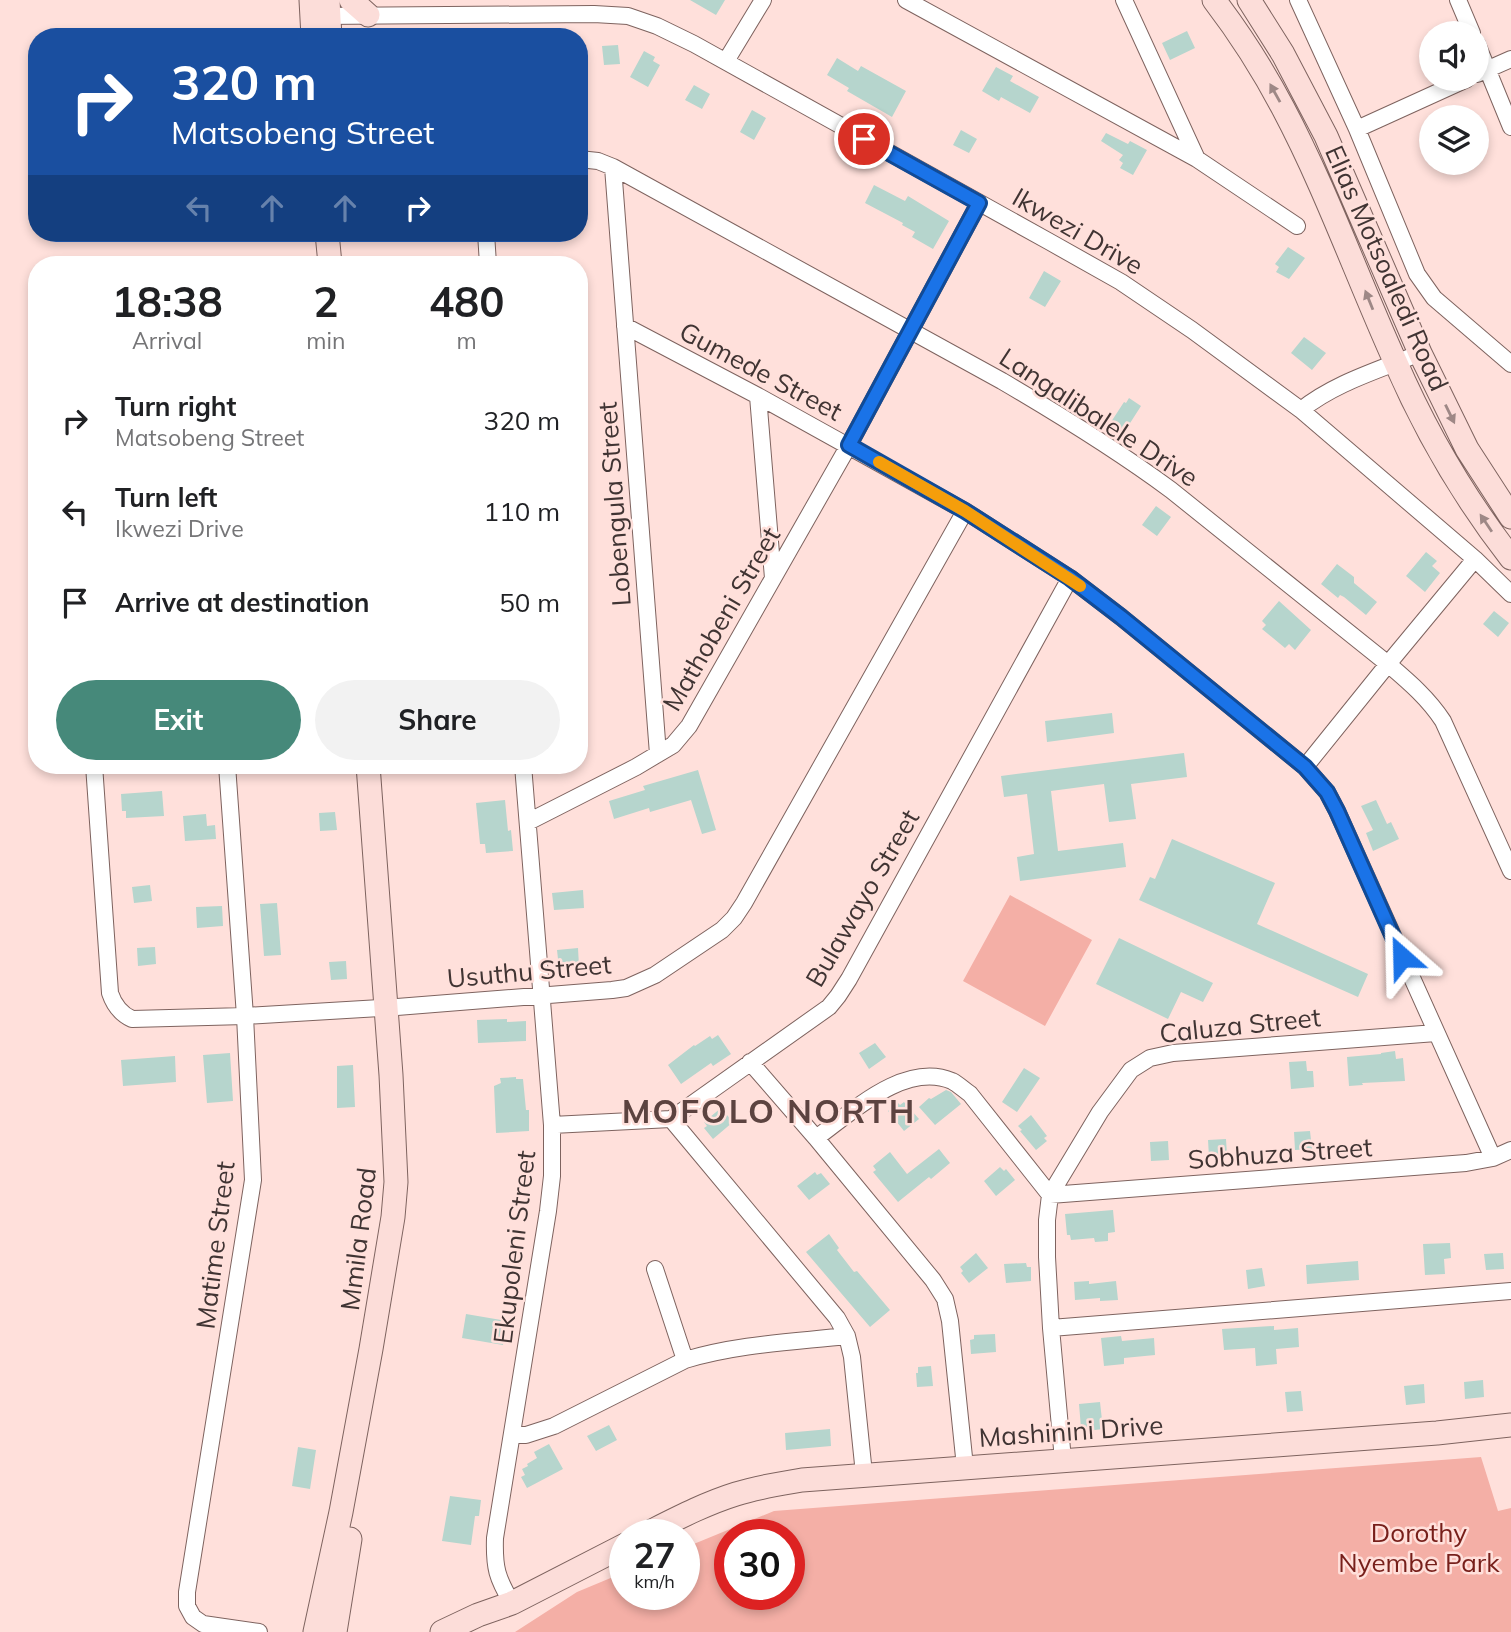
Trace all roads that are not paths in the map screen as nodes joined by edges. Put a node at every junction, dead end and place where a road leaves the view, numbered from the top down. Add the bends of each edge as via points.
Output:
1 (763, 0) edge
2 (906, 0) edge
3 (1124, 0) edge
4 (1214, 0) edge
5 (1249, 0) edge
6 (1298, 0) edge
7 (1458, 0) edge
8 (359, 7) edge
9 (321, 18) edge
10 (1467, 21) edge
11 (1511, 59) edge
12 (726, 61) junction
13 (1489, 69) edge
14 (1489, 85) edge
15 (1441, 91) edge
16 (1511, 127) edge
17 (1357, 129) junction
18 (1197, 159) junction
19 (588, 160) edge
20 (613, 167) junction
21 (979, 203) junction
22 (1297, 226) dead end
23 (625, 326) junction
24 (911, 331) junction
25 (1420, 353) junction
26 (1396, 363) junction
27 (1511, 364) edge
28 (758, 396) junction
29 (1301, 410) junction
30 (849, 445) junction
31 (965, 511) junction
32 (1511, 517) edge
33 (1511, 558) edge
34 (1475, 559) junction
35 (774, 578) junction
36 (1070, 578) junction
37 (1511, 594) edge
38 (1388, 664) junction
39 (657, 754) junction
40 (1305, 767) junction
41 (95, 774) edge
42 (228, 774) edge
43 (369, 774) edge
44 (380, 774) edge
45 (524, 774) edge
46 (528, 822) junction
47 (1511, 871) edge
48 (541, 996) junction
49 (391, 1007) junction
50 (245, 1016) junction
51 (1436, 1033) junction
52 (751, 1062) junction
53 (671, 1119) junction
54 (552, 1125) junction
55 (816, 1138) junction
56 (1511, 1150) edge
57 (1493, 1158) junction
58 (1050, 1195) junction
59 (655, 1269) dead end
60 (1511, 1291) edge
61 (1051, 1328) junction
62 (847, 1336) junction
63 (685, 1360) junction
64 (1511, 1426) edge
65 (512, 1435) junction
66 (1063, 1460) junction
67 (965, 1467) junction
68 (863, 1474) junction
69 (677, 1519) edge
70 (609, 1553) edge
71 (512, 1603) junction
72 (190, 1625) edge
73 (331, 1630) edge
74 (259, 1632) edge
75 (442, 1632) edge
76 (469, 1632) edge

1 - 12 street
2 - 18 street
3 - 18 street
26 -> 4 main road, Elias Motsoaledi Road via 1284,108
5 - 25 main road, Elias Motsoaledi Road via 1326,136
6 - 17 street
7 - 10 street
8 - 9 street, Ikwezi Drive
8 - 12 street, Ikwezi Drive via 477,16 628,16
11 - 13 street
12 - 21 street, Ikwezi Drive
14 - 16 street
15 - 17 street
17 - 27 street via 1423,284
18 - 22 street
19 - 20 street, Langalibalele Drive
20 - 23 street, Lobengula Street
20 - 24 street, Langalibalele Drive
21 - 24 street, Mathobeni Street
21 - 29 street, Ikwezi Drive via 1121,282
23 - 28 street, Gumede Street
23 - 39 street, Lobengula Street
24 - 30 street, Mathobeni Street
24 - 38 street, Langalibalele Drive via 1031,397 1137,465
25 - 26 street
25 -> 32 main road, Elias Motsoaledi Road via 1467,449
26 - 29 street via 1334,388
33 -> 26 main road, Elias Motsoaledi Road via 1439,449
28 - 30 street, Gumede Street
28 - 35 street
29 - 34 street, Ikwezi Drive
30 - 31 street, Gumede Street
30 - 35 street, Mathobeni Street
31 - 36 street, Gumede Street
31 - 48 street, Usuthu Street via 734,918 641,982 612,990
34 - 37 street, Ikwezi Drive
34 - 38 street
35 - 39 street, Mathobeni Street via 689,726 673,745
36 - 40 street, Gumede Street
36 - 52 street, Bulawayo Street via 838,996
38 - 40 street
38 - 47 street, Langalibalele Drive via 1420,691 1443,721
39 - 46 street, Mathobeni Street
40 - 51 street, Gumede Street via 1337,811
41 - 50 street, Usuthu Street via 112,1000 132,1019
42 - 50 street, Matime Street
43 - 49 main road, Mmila Road
44 - 49 main road, Mmila Road
45 - 46 street, Ekupoleni Street
46 - 48 street, Ekupoleni Street
48 - 49 street, Usuthu Street
48 - 54 street, Ekupoleni Street
49 - 50 street, Usuthu Street
49 - 73 main road, Mmila Road via 406,1143 406,1197
50 - 72 street, Matime Street via 252,1188 187,1592
51 - 57 street, Gumede Street
51 - 58 street, Caluza Street via 1150,1058 1131,1070 1100,1112
52 - 53 street, Bulawayo Street
52 - 55 street
53 - 54 street
53 - 62 street via 837,1318
54 - 65 street, Ekupoleni Street via 548,1211
55 - 58 street via 886,1088 905,1080 937,1077 970,1094
55 - 67 street via 945,1299
56 - 57 street, Sobhuza Street
57 - 58 street, Sobhuza Street
58 - 61 street, Caluza Street
59 - 63 street
60 - 61 street
61 - 66 street, Caluza Street
62 - 63 street via 733,1348
62 - 68 street
63 - 65 street via 554,1426
64 - 66 main road, Mashinini Drive
65 - 71 street, Ekupoleni Street via 494,1555 497,1576
66 - 67 main road, Mashinini Drive
67 - 68 main road, Mashinini Drive
68 - 69 main road, Mashinini Drive via 763,1487
70 - 71 main road
71 - 75 main road
71 - 76 main road
72 - 74 street, Matime Street

